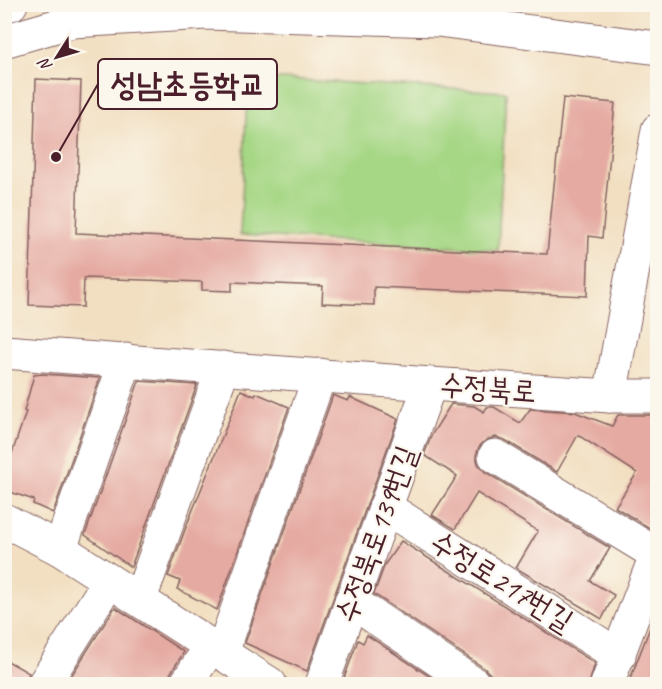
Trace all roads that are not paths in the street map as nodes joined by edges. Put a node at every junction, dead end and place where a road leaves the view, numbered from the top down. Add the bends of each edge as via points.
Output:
1 (11, 4) edge
2 (486, 4) edge
3 (4, 5) edge
4 (657, 33) edge
5 (4, 41) edge
6 (657, 48) edge
7 (657, 130) edge
8 (4, 352) edge
9 (126, 360) junction
10 (223, 368) junction
11 (320, 375) junction
12 (430, 384) junction
13 (610, 396) junction
14 (657, 396) edge
15 (495, 456) dead end
16 (385, 507) junction
17 (4, 520) edge
18 (60, 549) junction
19 (654, 568) edge
20 (109, 581) junction
21 (140, 599) junction
22 (351, 601) junction
23 (217, 649) junction
24 (613, 670) edge
25 (44, 684) edge
26 (186, 684) edge
27 (270, 684) edge
28 (322, 684) edge
29 (474, 684) edge

1 - 3 street
2 - 4 street
5 - 6 street via 73,21 206,13 437,20
7 - 13 street
8 - 9 street, 수정북로
9 - 10 street, 수정북로
9 - 18 street
10 - 11 street, 수정북로
10 - 21 street
11 - 12 street, 수정북로
11 - 23 street
12 - 13 street, 수정북로
12 - 16 street, 수정북로139번길
13 - 14 street, 수정북로
15 - 19 street, 수정로217번길
16 - 22 street, 수정북로139번길
16 - 24 street, 수정로217번길
17 - 18 street
18 - 20 street
19 - 24 street, 수정로217번길
20 - 21 street
20 - 25 street
21 - 23 street
22 - 28 street, 수정북로139번길
22 - 29 street
23 - 26 street
23 - 27 street

